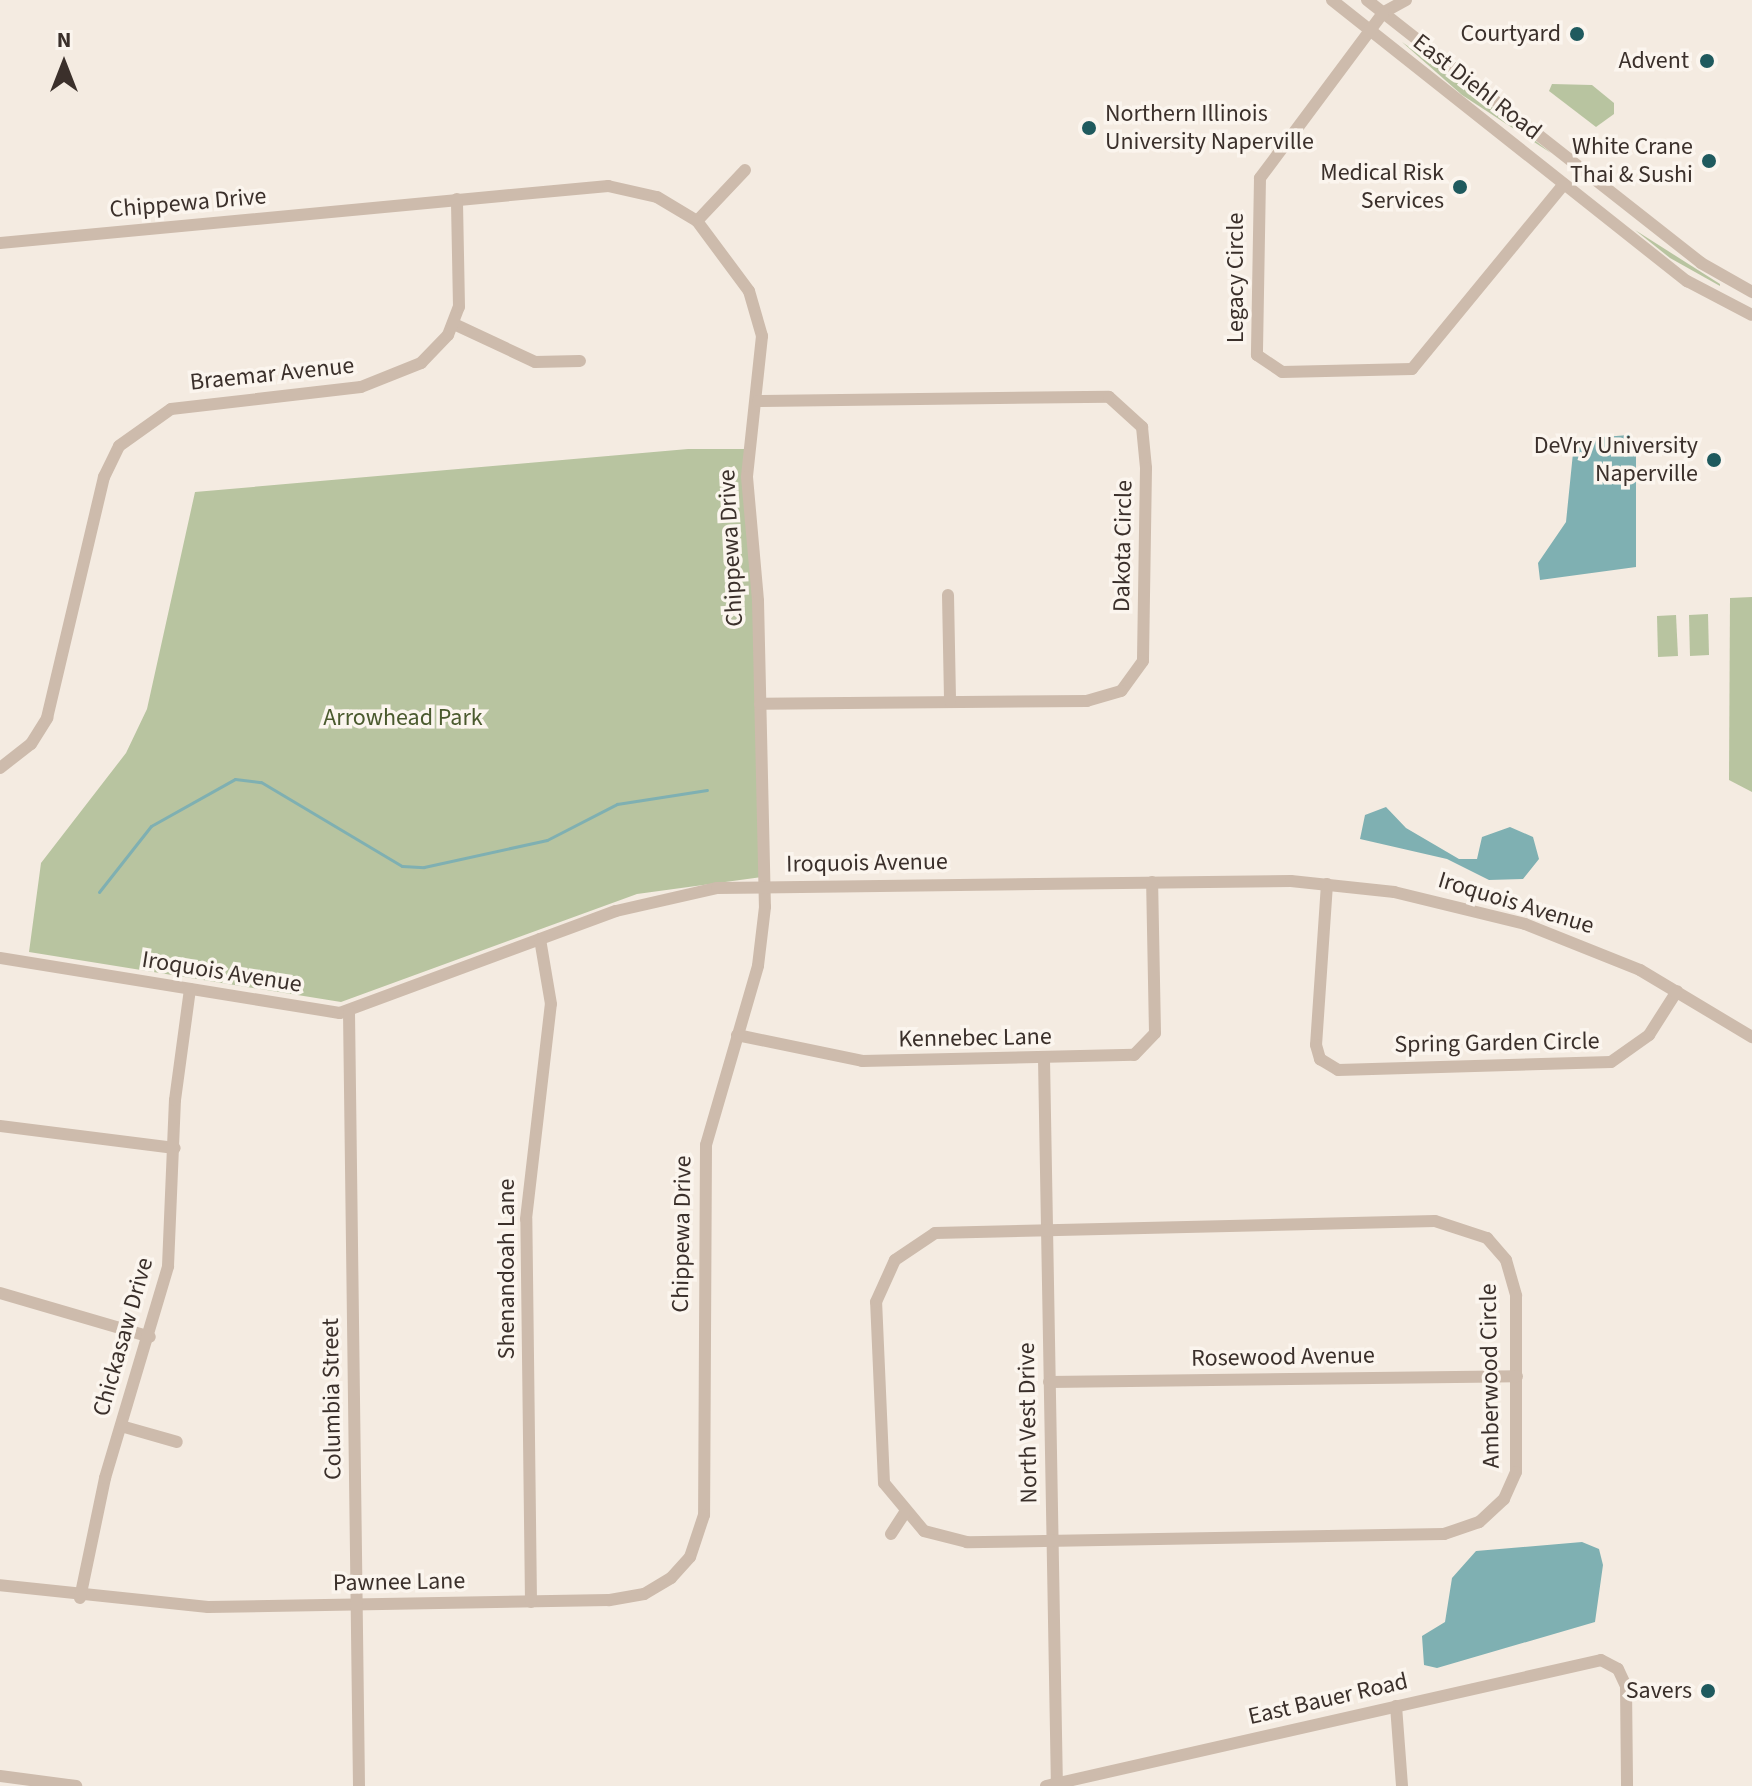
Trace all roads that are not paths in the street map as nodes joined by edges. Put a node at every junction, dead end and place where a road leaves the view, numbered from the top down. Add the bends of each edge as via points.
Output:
1 (1332, 0) edge
2 (1367, 0) edge
3 (1406, 0) edge
4 (1382, 6) edge
5 (1370, 30) junction
6 (745, 170) dead end
7 (1564, 184) junction
8 (457, 199) junction
9 (697, 221) junction
10 (0, 243) edge
11 (1752, 292) edge
12 (1752, 315) edge
13 (454, 324) junction
14 (580, 361) dead end
15 (758, 401) junction
16 (948, 595) dead end
17 (950, 701) junction
18 (760, 704) junction
19 (0, 768) edge
20 (1152, 882) junction
21 (1327, 884) junction
22 (763, 887) junction
23 (540, 939) junction
24 (0, 958) edge
25 (190, 989) junction
26 (1677, 991) junction
27 (349, 1012) junction
28 (737, 1035) junction
29 (1752, 1037) edge
30 (1044, 1059) junction
31 (0, 1126) edge
32 (175, 1148) junction
33 (1046, 1226) junction
34 (0, 1293) edge
35 (150, 1337) junction
36 (1517, 1376) junction
37 (1049, 1382) junction
38 (121, 1426) junction
39 (177, 1442) dead end
40 (904, 1514) junction
41 (891, 1534) dead end
42 (1051, 1540) junction
43 (696, 1544) joint
44 (0, 1585) edge
45 (80, 1598) junction
46 (531, 1602) junction
47 (358, 1605) junction
48 (1396, 1706) junction
49 (0, 1776) edge
50 (76, 1786) edge
51 (359, 1786) edge
52 (1054, 1786) edge
53 (1402, 1786) edge
54 (1627, 1786) edge

1 - 5 street, East Diehl Road
2 - 4 street, East Diehl Road
3 - 4 street
4 - 5 street, Legacy Circle
4 - 11 street, East Diehl Road via 1701,263
5 - 7 street, East Diehl Road
5 - 7 street, Legacy Circle via 1260,178 1254,344 1265,364 1282,372 1412,369
6 - 9 street
7 - 12 street, East Diehl Road via 1687,281
8 - 9 street, Chippewa Drive via 617,187 657,197
8 - 10 street, Chippewa Drive
8 - 13 street, Braemar Avenue via 464,274
9 - 15 street, Chippewa Drive via 749,291 759,318
13 - 14 street via 535,362
13 - 19 street, Braemar Avenue via 421,363 391,380 194,404 157,414 129,435 104,477 47,718 31,744
15 - 17 street, Dakota Circle via 1109,397 1142,427 1139,673 1121,691 1087,701
15 - 18 street, Chippewa Drive via 747,477
16 - 17 street
17 - 18 street, Dakota Circle
18 - 22 street, Chippewa Drive
20 - 21 street, Iroquois Avenue
20 - 22 street, Iroquois Avenue
20 - 30 street, Kennebec Lane via 1155,1033 1145,1049 1126,1057
21 - 26 street, Iroquois Avenue via 1511,919 1596,950
21 - 26 street, Spring Garden Circle via 1316,1045 1320,1059 1338,1070 1449,1061 1611,1062 1643,1042
22 - 23 street, Iroquois Avenue via 654,900
22 - 28 street, Chippewa Drive via 758,966
23 - 27 street, Iroquois Avenue
23 - 46 street, Shenandoah Lane via 551,1004 527,1197
24 - 25 street, Iroquois Avenue
25 - 27 street, Iroquois Avenue
25 - 32 street, Chickasaw Drive
26 - 29 street, Iroquois Avenue
27 - 47 street, Columbia Street
28 - 30 street, Kennebec Lane via 846,1060
28 - 43 street, Chippewa Drive via 703,1172 704,1515
30 - 33 street, North Vest Drive
31 - 32 street
32 - 35 street, Chickasaw Drive via 172,1240
33 - 36 street, Amberwood Circle via 1435,1221 1470,1228 1498,1248 1513,1276
33 - 37 street, North Vest Drive
33 - 40 street, Amberwood Circle via 935,1233 889,1269 875,1311 877,1444 884,1483
34 - 35 street
35 - 38 street, Chickasaw Drive
36 - 37 street, Rosewood Avenue
36 - 42 street, Amberwood Circle via 1513,1482 1492,1513 1461,1530
37 - 42 street, North Vest Drive
38 - 39 street
38 - 45 street, Chickasaw Drive
40 - 41 street
40 - 42 street, Amberwood Circle via 947,1539
42 - 52 street, North Vest Drive
43 - 46 street, Pawnee Lane via 681,1568 644,1594
44 - 45 street, Pawnee Lane
45 - 47 street, Pawnee Lane via 172,1607
46 - 47 street, Pawnee Lane
47 - 51 street, Columbia Street
48 - 52 street, East Bauer Road
48 - 53 street
48 - 54 street, East Bauer Road via 1589,1661 1618,1669 1626,1686
49 - 50 street

